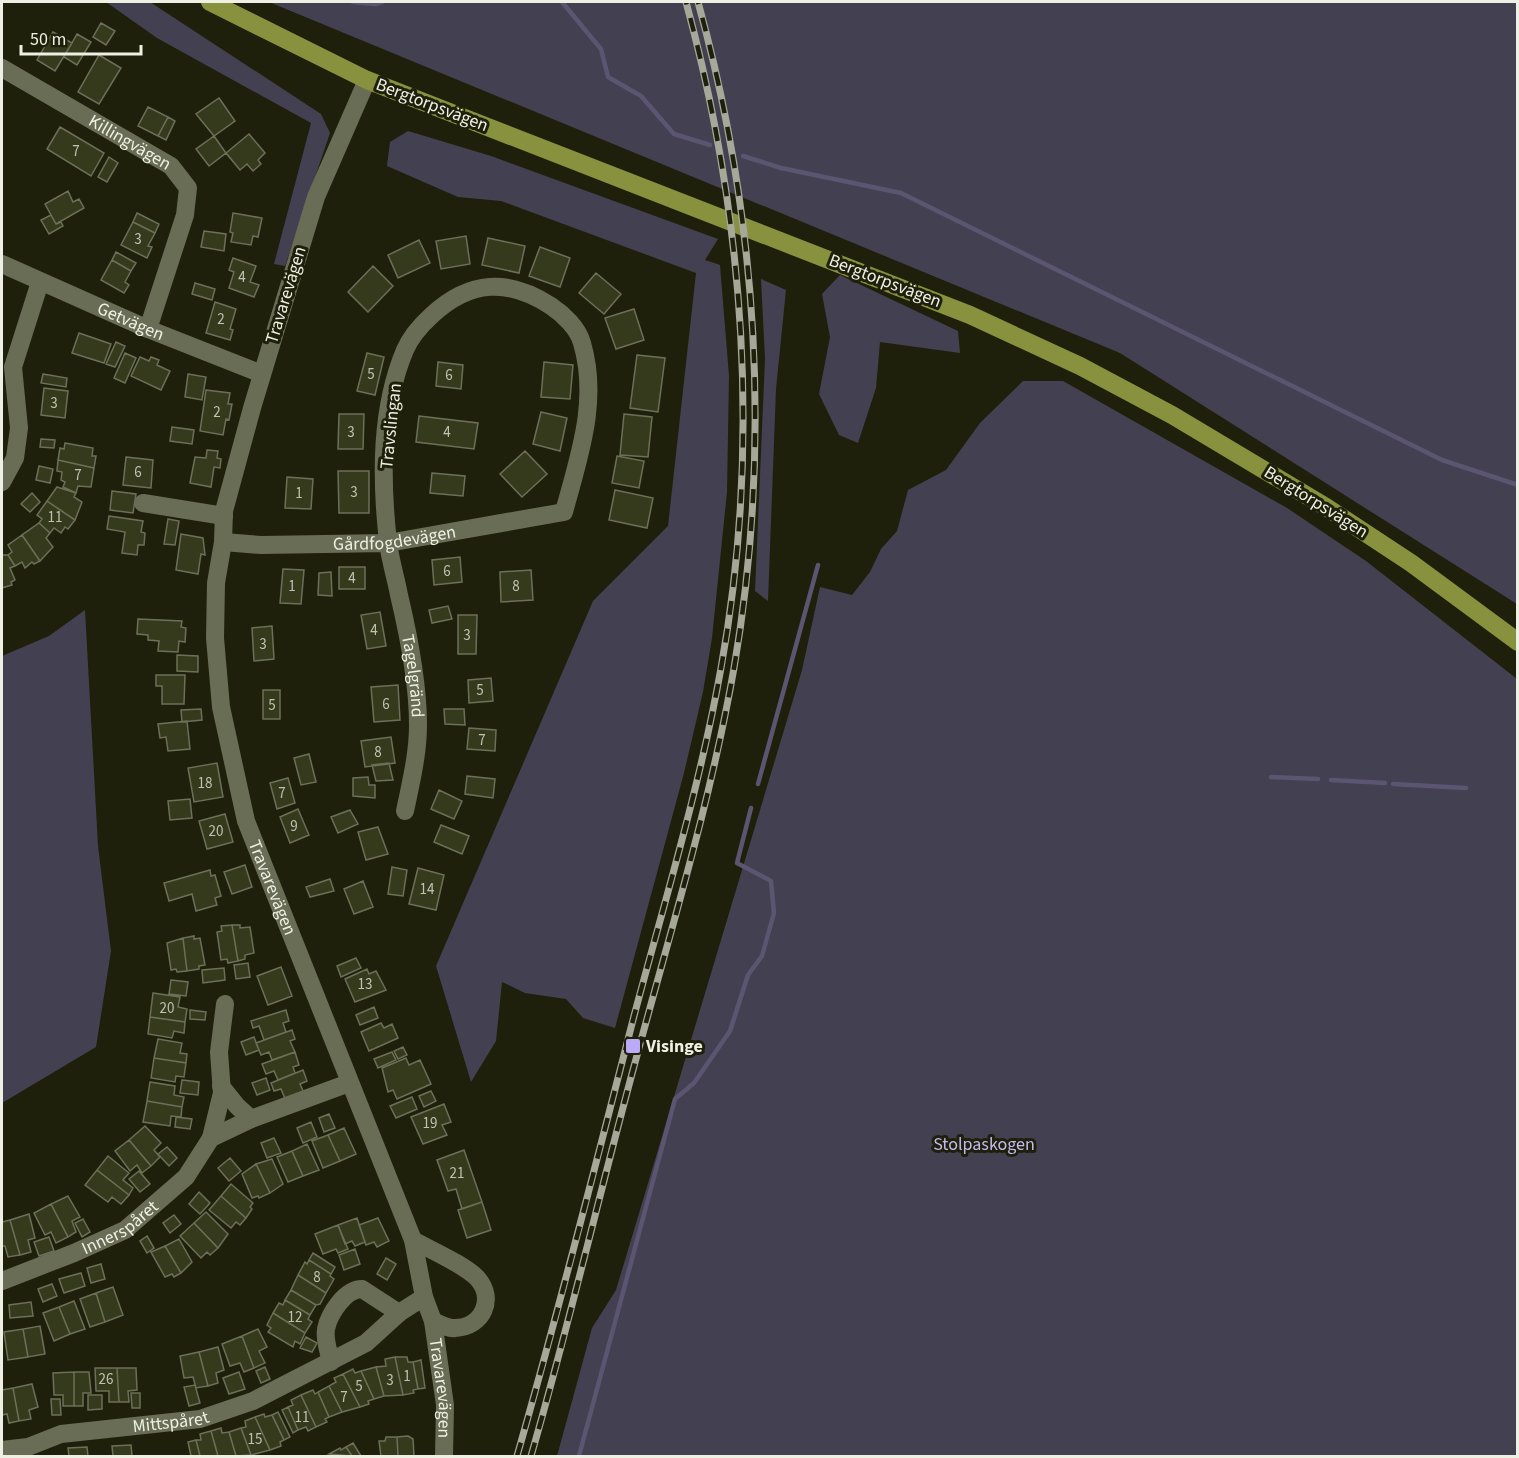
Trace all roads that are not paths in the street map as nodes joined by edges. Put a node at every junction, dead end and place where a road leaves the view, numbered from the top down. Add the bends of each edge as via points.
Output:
1 (210, 2) edge
2 (2, 68) edge
3 (367, 80) junction
4 (2, 264) edge
5 (40, 282) junction
6 (148, 328) junction
7 (262, 374) junction
8 (2, 482) edge
9 (142, 502) dead end
10 (564, 512) joint
11 (224, 516) junction
12 (223, 542) junction
13 (388, 543) junction
14 (1518, 642) edge
15 (405, 810) dead end
16 (225, 1005) dead end
17 (349, 1083) junction
18 (221, 1086) junction
19 (251, 1119) junction
20 (211, 1138) junction
21 (413, 1240) junction
22 (2, 1281) edge
23 (424, 1297) junction
24 (399, 1313) junction
25 (433, 1321) junction
26 (331, 1362) junction
27 (2, 1450) edge
28 (444, 1456) edge

1 - 3 main road, Bergtorpsvägen
2 - 6 street, Killingvägen via 171,166 188,188 185,215
3 - 7 street, Travarevägen via 316,197
3 - 14 main road, Bergtorpsvägen via 970,315 1080,366 1172,415 1326,507 1411,563
4 - 5 street, Getvägen
5 - 6 street, Getvägen
5 - 8 street via 13,367 19,428 15,458
6 - 7 street, Getvägen
7 - 11 street, Travarevägen
9 - 11 street
10 - 13 street, Gårdfogdevägen
10 - 13 street, Travslingan via 590,406 582,340 564,314 533,294 503,286 471,288 447,301 418,327 405,348 391,390 384,454
11 - 12 street, Travarevägen
12 - 13 street, Gårdfogdevägen
12 - 17 street, Travarevägen via 216,583 215,638 221,707 232,765 246,821
13 - 15 street, Tagelgränd via 410,641 418,724
16 - 18 street, Innerspåret via 219,1052
17 - 19 street
17 - 21 street, Travarevägen
18 - 19 street
18 - 20 street, Innerspåret
19 - 20 street
20 - 22 street, Innerspåret via 186,1177 125,1230
21 - 23 street, Travarevägen
21 - 25 street, Travarevägen via 476,1276 487,1294 480,1317 467,1325 454,1329
23 - 24 street, Mittspåret
23 - 25 street, Travarevägen
24 - 26 street, Mittspåret via 366,1343
24 - 26 street via 362,1289 345,1296 325,1332
25 - 28 street, Travarevägen via 445,1405
26 - 27 street, Mittspåret via 253,1401 200,1419 62,1434 28,1447

